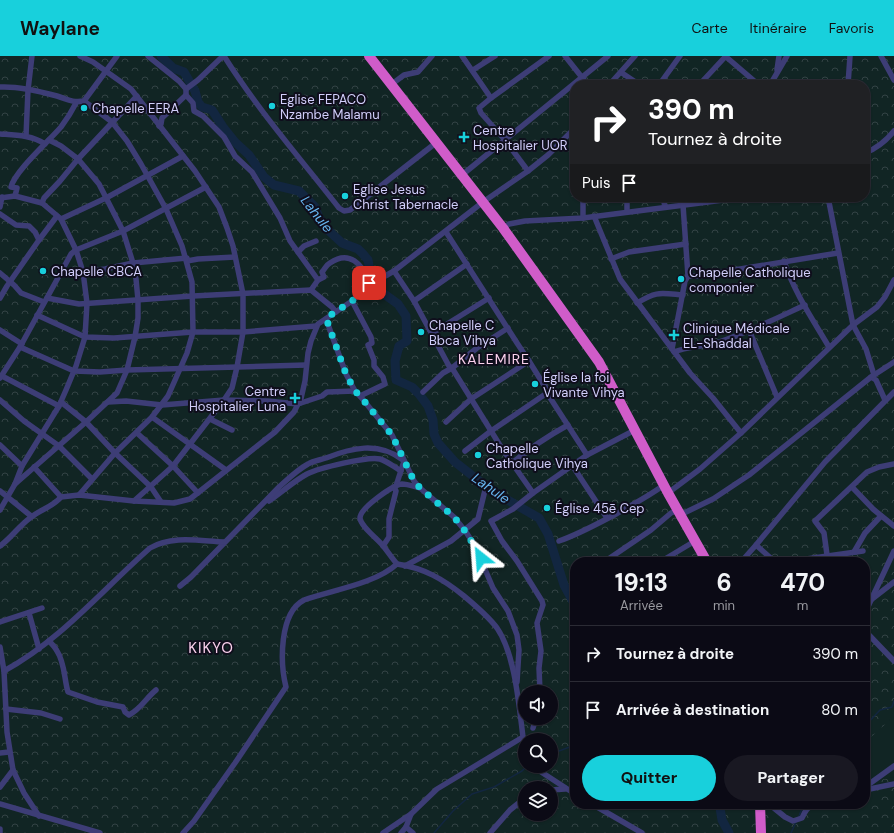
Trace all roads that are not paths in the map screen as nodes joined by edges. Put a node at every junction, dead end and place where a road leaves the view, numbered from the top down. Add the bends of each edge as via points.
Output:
1 (32, 56) edge
2 (80, 56) edge
3 (117, 56) edge
4 (148, 56) edge
5 (224, 56) edge
6 (369, 56) edge
7 (432, 56) edge
8 (462, 56) edge
9 (495, 56) edge
10 (549, 56) edge
11 (565, 56) edge
12 (608, 56) edge
13 (635, 56) edge
14 (680, 56) edge
15 (725, 56) edge
16 (779, 56) edge
17 (787, 56) edge
18 (850, 56) edge
19 (881, 56) edge
20 (473, 70) junction
21 (106, 71) junction
22 (777, 72) junction
23 (622, 73) junction
24 (581, 77) junction
25 (577, 80) edge
26 (584, 80) edge
27 (615, 80) edge
28 (632, 80) edge
29 (663, 80) edge
30 (703, 80) edge
31 (753, 80) edge
32 (773, 80) edge
33 (848, 80) edge
34 (894, 80) edge
35 (392, 84) junction
36 (570, 86) edge
37 (0, 87) edge
38 (186, 89) junction
39 (28, 90) junction
40 (186, 95) junction
41 (137, 96) junction
42 (491, 98) junction
43 (84, 101) junction
44 (76, 103) junction
45 (112, 122) junction
46 (159, 126) junction
47 (894, 131) edge
48 (570, 133) edge
49 (0, 134) edge
50 (26, 136) junction
51 (505, 140) junction
52 (47, 142) junction
53 (437, 142) junction
54 (870, 150) edge
55 (183, 156) junction
56 (78, 159) junction
57 (528, 171) junction
58 (148, 175) junction
59 (462, 175) junction
60 (206, 187) junction
61 (15, 196) junction
62 (1, 198) edge
63 (106, 198) junction
64 (42, 202) junction
65 (483, 202) junction
66 (583, 202) edge
67 (627, 202) edge
68 (664, 202) edge
69 (694, 202) edge
70 (829, 202) edge
71 (683, 205) junction
72 (0, 207) edge
73 (664, 207) junction
74 (166, 209) junction
75 (627, 212) junction
76 (0, 214) edge
77 (594, 216) junction
78 (59, 218) junction
79 (583, 218) junction
80 (503, 228) junction
81 (123, 231) junction
82 (446, 232) junction
83 (39, 240) junction
84 (316, 240) dead end
85 (686, 244) junction
86 (76, 250) junction
87 (298, 252) junction
88 (838, 253) junction
89 (235, 257) junction
90 (611, 259) junction
91 (187, 260) junction
92 (784, 261) junction
93 (133, 263) junction
94 (467, 264) junction
95 (394, 270) junction
96 (83, 272) junction
97 (0, 273) edge
98 (688, 276) junction
99 (318, 280) junction
100 (894, 280) edge
101 (10, 282) junction
102 (371, 285) junction
103 (311, 290) junction
104 (243, 294) junction
105 (683, 295) junction
106 (193, 296) junction
107 (0, 298) edge
108 (489, 298) junction
109 (45, 300) junction
110 (138, 300) junction
111 (352, 301) junction
112 (414, 301) junction
113 (87, 303) junction
114 (637, 303) junction
115 (805, 305) junction
116 (336, 312) junction
117 (37, 315) junction
118 (326, 318) junction
119 (853, 325) junction
120 (316, 326) junction
121 (508, 328) junction
122 (0, 330) edge
123 (749, 330) junction
124 (193, 332) junction
125 (243, 332) junction
126 (432, 334) junction
127 (85, 337) junction
128 (135, 337) junction
129 (21, 345) junction
130 (829, 347) junction
131 (673, 350) junction
132 (529, 360) junction
133 (894, 362) edge
134 (306, 366) junction
135 (237, 367) junction
136 (452, 368) junction
137 (180, 369) junction
138 (128, 370) junction
139 (74, 371) junction
140 (1, 377) edge
141 (871, 377) junction
142 (355, 391) junction
143 (423, 392) dead end
144 (894, 392) edge
145 (547, 393) junction
146 (360, 396) junction
147 (777, 397) junction
148 (471, 399) junction
149 (0, 400) edge
150 (224, 400) junction
151 (885, 400) junction
152 (108, 402) junction
153 (60, 404) junction
154 (299, 404) junction
155 (162, 405) junction
156 (152, 417) junction
157 (210, 419) junction
158 (86, 422) junction
159 (446, 422) dead end
160 (568, 425) junction
161 (232, 430) dead end
162 (636, 430) junction
163 (491, 431) junction
164 (43, 433) junction
165 (137, 433) junction
166 (741, 433) junction
167 (190, 444) junction
168 (0, 445) edge
169 (59, 446) junction
170 (465, 451) dead end
171 (115, 453) junction
172 (587, 455) junction
173 (404, 461) junction
174 (512, 463) junction
175 (894, 464) edge
176 (572, 465) junction
177 (22, 466) junction
178 (173, 466) junction
179 (34, 467) junction
180 (226, 470) junction
181 (401, 472) junction
182 (92, 479) junction
183 (15, 484) junction
184 (395, 486) junction
185 (486, 486) dead end
186 (151, 487) junction
187 (852, 487) junction
188 (420, 488) junction
189 (666, 489) junction
190 (0, 491) edge
191 (198, 493) junction
192 (533, 493) junction
193 (79, 494) junction
194 (61, 497) junction
195 (8, 498) junction
196 (134, 501) junction
197 (161, 502) junction
198 (259, 508) junction
199 (0, 510) edge
200 (679, 513) junction
201 (31, 516) junction
202 (881, 516) junction
203 (607, 518) junction
204 (894, 526) edge
205 (464, 530) junction
206 (559, 541) dead end
207 (695, 541) junction
208 (224, 542) junction
209 (756, 545) junction
210 (0, 546) edge
211 (384, 546) junction
212 (863, 551) dead end
213 (894, 551) edge
214 (854, 552) junction
215 (827, 555) junction
216 (612, 557) edge
217 (668, 557) edge
218 (704, 557) edge
219 (745, 557) edge
220 (769, 557) edge
221 (815, 557) edge
222 (397, 564) junction
223 (406, 566) junction
224 (894, 582) edge
225 (180, 586) dead end
226 (872, 599) junction
227 (870, 603) edge
228 (42, 608) dead end
229 (29, 613) junction
230 (0, 622) edge
231 (870, 636) edge
232 (49, 641) junction
233 (0, 647) edge
234 (39, 648) junction
235 (894, 661) edge
236 (3, 676) edge
237 (539, 685) edge
238 (517, 689) junction
239 (156, 690) dead end
240 (6, 709) junction
241 (3, 717) edge
242 (60, 719) dead end
243 (534, 725) edge
244 (533, 728) dead end
245 (522, 733) edge
246 (518, 740) edge
247 (9, 752) junction
248 (0, 753) edge
249 (894, 766) edge
250 (13, 770) junction
251 (542, 773) edge
252 (870, 783) edge
253 (894, 784) edge
254 (0, 787) edge
255 (565, 788) junction
256 (558, 789) edge
257 (870, 789) edge
258 (570, 791) edge
259 (0, 804) edge
260 (518, 804) edge
261 (601, 809) edge
262 (760, 809) edge
263 (775, 809) edge
264 (807, 809) edge
265 (411, 814) junction
266 (39, 816) junction
267 (406, 827) junction
268 (0, 830) edge
269 (0, 833) edge
270 (100, 833) edge
271 (183, 833) edge
272 (382, 833) edge
273 (401, 833) edge
274 (413, 833) edge
275 (490, 833) edge
276 (642, 833) edge
277 (761, 833) edge

1 - 39 street
2 - 21 street
3 - 21 street
4 - 38 street
5 - 38 street
5 - 53 street via 254,102 344,211 350,210
6 - 35 highway
7 - 35 street via 418,72 404,75
8 - 20 street
9 - 20 street
10 - 42 street
11 - 24 street
12 - 24 street
13 - 23 street
14 - 29 street
15 - 30 street
15 - 31 street
16 - 22 street
17 - 22 street
18 - 33 street
19 - 34 street
20 - 42 street
21 - 41 street
21 - 43 street
22 - 32 street
23 - 27 street
23 - 28 street
24 - 25 street
24 - 26 street
35 - 53 highway
36 - 51 street
37 - 39 street via 10,86
38 - 40 street
39 - 44 street
39 - 50 street
40 - 46 street via 162,118
40 - 87 street via 193,103 194,111 203,116 224,137 235,156 252,172
41 - 45 street
41 - 46 street
42 - 51 street via 480,106 480,111
43 - 44 street
43 - 45 street
44 - 52 street
45 - 56 street
45 - 58 street
46 - 55 street
47 - 54 street via 886,141
48 - 57 street
49 - 50 street
50 - 52 street
51 - 57 street
51 - 59 street
52 - 56 street via 61,146
52 - 61 street via 12,182 11,187 17,188
53 - 59 highway
55 - 58 street
55 - 60 street
56 - 63 street via 99,184
56 - 64 street
57 - 65 street
58 - 63 street
58 - 74 street
59 - 65 highway
60 - 74 street
60 - 89 street via 219,207
61 - 62 street
61 - 64 street
62 - 72 street
63 - 78 street
63 - 81 street
64 - 78 street
65 - 80 highway
65 - 82 street
66 - 79 street
67 - 75 street
68 - 73 street
69 - 71 street
70 - 88 street
71 - 73 street
71 - 85 street
73 - 75 street
74 - 81 street
74 - 91 street
75 - 77 street
76 - 83 street via 16,225 29,226
77 - 79 street
77 - 90 street
78 - 83 street
78 - 86 street
79 - 80 street via 525,221
80 - 162 highway via 598,362
81 - 86 street
81 - 93 street
82 - 94 street
82 - 95 street
83 - 101 street
84 - 87 street
85 - 90 street via 629,252
85 - 98 street
86 - 96 street
86 - 109 street via 71,254
87 - 99 street
88 - 92 street
88 - 119 street
89 - 91 street
89 - 104 street
90 - 114 street via 620,279
91 - 93 street
91 - 106 street
92 - 98 street
92 - 115 street
93 - 96 street
93 - 110 street
94 - 108 street
94 - 112 street
95 - 102 street
95 - 112 street
96 - 113 street
97 - 101 street
98 - 105 street
99 - 102 street via 324,277 322,272 328,264 348,257 364,270
99 - 103 street
100 - 119 street via 877,307
101 - 107 street
101 - 109 street via 24,295
102 - 111 street
103 - 104 street
103 - 116 street
104 - 106 street
104 - 125 street
105 - 114 street via 652,294
105 - 131 street
106 - 110 street
106 - 124 street
108 - 121 street
108 - 126 street
109 - 113 street
109 - 117 street
110 - 113 street
110 - 128 street
111 - 116 street
111 - 146 street via 371,338 372,342 368,345 374,366 386,384
112 - 126 street
113 - 127 street
114 - 131 street
115 - 123 street
115 - 130 street
116 - 118 street
117 - 127 street
117 - 129 street
118 - 120 street
118 - 142 street via 346,374
119 - 130 street
119 - 141 street via 866,349 874,375
120 - 125 street
120 - 134 street via 310,341
121 - 132 street
121 - 136 street
122 - 129 street
123 - 131 street via 714,344
123 - 147 street
124 - 125 street
124 - 128 street
124 - 137 street
125 - 135 street
126 - 136 street
127 - 128 street
127 - 139 street
128 - 138 street
129 - 139 street
129 - 140 street
130 - 147 street
131 - 166 street
132 - 145 street
132 - 148 street
133 - 141 street
134 - 135 street
134 - 154 street
135 - 137 street
135 - 150 street via 232,388
136 - 143 street
136 - 148 street
137 - 138 street
137 - 155 street
138 - 139 street
138 - 152 street via 116,393
139 - 153 street
140 - 153 street
141 - 151 street via 876,380
141 - 200 street via 760,467 713,499
142 - 146 street
142 - 154 street via 327,392
144 - 151 street
145 - 160 street
145 - 163 street
146 - 173 street via 392,435
147 - 166 street
148 - 159 street
148 - 163 street
149 - 164 street via 24,421
150 - 154 street
150 - 155 street
150 - 157 street
151 - 209 street via 825,462
152 - 155 street
152 - 158 street
153 - 158 street
153 - 164 street
154 - 180 street via 275,432
155 - 156 street
156 - 165 street
156 - 167 street
157 - 161 street
157 - 167 street
158 - 169 street
158 - 171 street
160 - 172 street
160 - 174 street via 534,445
162 - 172 street
162 - 189 highway
163 - 170 street
163 - 174 street
164 - 169 street
164 - 177 street
165 - 171 street
165 - 178 street
166 - 189 street via 700,468
167 - 178 street
167 - 180 street
168 - 177 street
169 - 179 street
169 - 182 street
171 - 182 street
171 - 186 street
172 - 176 street
173 - 181 street
173 - 188 street
173 - 198 street via 387,451 377,449 344,450 308,464 293,474
174 - 192 street
175 - 187 street via 873,469
176 - 192 street
176 - 203 street
177 - 183 street
178 - 186 street
178 - 191 street
179 - 183 street
179 - 194 street
180 - 191 street
181 - 184 street
181 - 198 street via 378,458 329,466 308,474
182 - 193 street
183 - 195 street
184 - 188 street via 404,484
184 - 211 street via 389,519 389,537
184 - 211 street via 361,513 360,519 365,527
185 - 205 street via 478,519
186 - 196 street
186 - 197 street
187 - 202 street
187 - 215 street via 815,521 824,533
188 - 205 street via 454,517
189 - 200 highway
189 - 203 street
190 - 195 street
191 - 197 street via 174,503
192 - 237 street via 513,509 491,521 542,601 538,623 541,651 538,668
193 - 194 street
193 - 196 street
194 - 201 street
195 - 199 street
195 - 201 street
196 - 197 street
198 - 208 street
200 - 207 highway
200 - 216 street
201 - 210 street
202 - 204 street
202 - 214 street via 865,533
203 - 206 street via 572,537
205 - 223 street
205 - 238 street via 481,558 492,588 508,611 517,635 520,650
207 - 217 street
207 - 218 highway
208 - 225 street
208 - 232 street via 173,540 159,543 141,556 78,617
209 - 219 street
209 - 220 street
211 - 222 street
212 - 214 street
213 - 226 street
214 - 215 street
215 - 221 street
222 - 223 street
222 - 271 street via 389,571 361,583 304,600 292,610 282,647 286,686 194,821
223 - 238 street via 421,569 454,588 497,628 511,663
224 - 226 street
226 - 227 street
228 - 229 street
229 - 230 street
229 - 234 street
231 - 235 street
232 - 234 street
232 - 239 street via 58,651 63,663 68,692 97,702 123,707 129,715 141,707
233 - 236 street
234 - 236 street
236 - 240 street
238 - 245 street
240 - 241 street
240 - 242 street via 41,713
241 - 247 street
243 - 244 street
246 - 265 street via 437,789
247 - 248 street
247 - 250 street
249 - 252 street
250 - 254 street
250 - 266 street
251 - 255 street
253 - 257 street
255 - 256 street
255 - 258 street
259 - 266 street
260 - 275 street
261 - 276 street
262 - 277 highway
263 - 264 street via 793,821 802,818
265 - 267 street
265 - 272 street
266 - 270 street
267 - 273 street
267 - 274 street
268 - 269 street

